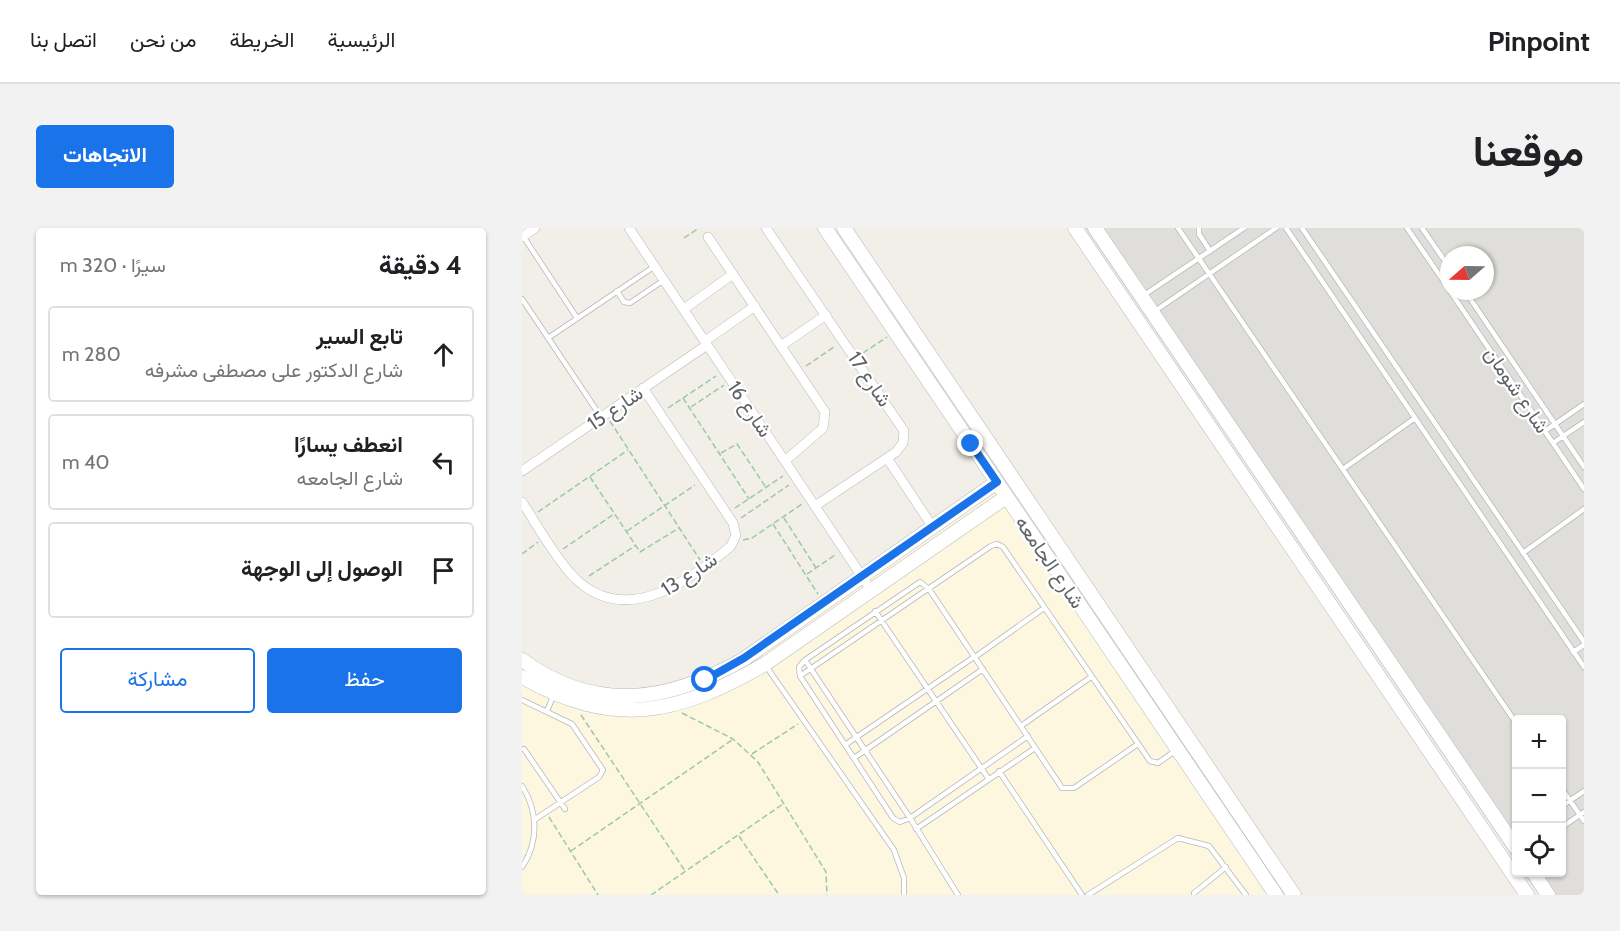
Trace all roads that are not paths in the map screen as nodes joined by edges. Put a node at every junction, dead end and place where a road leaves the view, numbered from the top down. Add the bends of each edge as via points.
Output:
1 (535, 228) edge
2 (629, 228) edge
3 (766, 228) edge
4 (825, 228) edge
5 (844, 228) edge
6 (1075, 228) edge
7 (1095, 228) edge
8 (1178, 228) edge
9 (1199, 228) edge
10 (1276, 228) edge
11 (1286, 228) edge
12 (1302, 228) edge
13 (1407, 228) edge
14 (1422, 228) edge
15 (1242, 229) edge
16 (523, 237) edge
17 (708, 237) dead end
18 (1210, 251) junction
19 (1440, 255) edge
20 (1198, 258) junction
21 (655, 266) junction
22 (1440, 268) edge
23 (1436, 269) junction
24 (1209, 273) junction
25 (733, 274) junction
26 (1440, 275) edge
27 (664, 280) junction
28 (617, 291) junction
29 (1141, 297) junction
30 (522, 299) edge
31 (1456, 300) edge
32 (1471, 300) edge
33 (754, 306) junction
34 (1127, 306) junction
35 (684, 309) junction
36 (1152, 313) junction
37 (826, 315) junction
38 (578, 318) junction
39 (1484, 319) junction
40 (1138, 322) junction
41 (1474, 327) junction
42 (548, 338) junction
43 (1378, 340) junction
44 (706, 343) junction
45 (781, 346) junction
46 (1367, 348) junction
47 (1523, 376) junction
48 (1406, 380) junction
49 (1513, 384) junction
50 (643, 388) junction
51 (1394, 388) junction
52 (1584, 404) edge
53 (603, 415) junction
54 (1414, 418) junction
55 (1584, 422) edge
56 (1555, 424) junction
57 (1545, 431) junction
58 (1563, 436) junction
59 (1553, 443) junction
60 (887, 458) junction
61 (785, 461) junction
62 (1584, 467) edge
63 (1343, 469) junction
64 (522, 471) edge
65 (997, 482) junction
66 (1584, 489) edge
67 (1006, 497) junction
68 (522, 502) edge
69 (813, 502) junction
70 (1584, 509) edge
71 (932, 526) junction
72 (1523, 554) junction
73 (862, 575) junction
74 (928, 589) junction
75 (871, 590) junction
76 (1044, 608) junction
77 (1560, 608) junction
78 (875, 611) junction
79 (1549, 616) junction
80 (881, 621) junction
81 (1584, 643) edge
82 (1574, 652) junction
83 (974, 657) junction
84 (1132, 657) junction
85 (522, 660) edge
86 (805, 660) junction
87 (765, 664) junction
88 (1120, 666) junction
89 (1584, 668) edge
90 (811, 669) junction
91 (983, 669) junction
92 (800, 676) junction
93 (1091, 676) junction
94 (522, 677) edge
95 (927, 689) junction
96 (554, 694) junction
97 (522, 700) edge
98 (936, 701) junction
99 (547, 711) junction
100 (1512, 717) edge
101 (1021, 726) junction
102 (1028, 736) junction
103 (856, 738) junction
104 (1138, 744) junction
105 (845, 745) junction
106 (1035, 748) junction
107 (524, 749) dead end
108 (1177, 749) junction
109 (865, 751) junction
110 (854, 758) junction
111 (982, 768) junction
112 (999, 771) junction
113 (988, 778) junction
114 (522, 786) edge
115 (1584, 791) edge
116 (528, 796) junction
117 (1566, 796) edge
118 (522, 800) edge
119 (1569, 801) junction
120 (561, 803) junction
121 (1566, 803) edge
122 (565, 809) dead end
123 (1582, 814) edge
124 (910, 818) junction
125 (534, 820) junction
126 (1584, 821) edge
127 (1566, 824) edge
128 (916, 828) junction
129 (1512, 838) edge
130 (1512, 843) edge
131 (1497, 850) junction
132 (522, 855) edge
133 (526, 861) junction
134 (1511, 861) edge
135 (522, 867) edge
136 (1226, 867) junction
137 (1536, 877) edge
138 (1194, 893) dead end
139 (904, 895) edge
140 (958, 895) edge
141 (1082, 895) edge
142 (1088, 895) edge
143 (1246, 895) edge
144 (1276, 895) edge
145 (1294, 895) edge
146 (1527, 895) edge
147 (1548, 895) edge

1 - 16 street
2 - 21 street, شارع 16
3 - 37 street, شارع 17
4 - 65 main road, شارع الجامعه
5 - 84 main road, شارع الجامعه
6 - 34 main road
7 - 29 main road
8 - 20 lane
9 - 18 lane
10 - 24 lane
11 - 46 lane
12 - 43 lane
13 - 23 lane, شارع شومان
14 - 19 lane
15 - 18 lane
16 - 38 lane
17 - 25 street
18 - 20 lane
20 - 24 lane
20 - 29 lane
21 - 27 street, شارع 16
21 - 28 lane
22 - 23 lane
23 - 26 lane, شارع شومان
24 - 36 lane
24 - 63 lane
25 - 33 street
25 - 35 street
27 - 28 lane via 630,303 624,302
27 - 35 street, شارع 16
28 - 38 lane
29 - 34 main road
29 - 36 main road
30 - 42 lane
31 - 41 lane, شارع شومان
32 - 39 lane, شارع شومان
33 - 44 street, شارع 15
33 - 45 street
34 - 40 main road
35 - 44 street, شارع 16
36 - 40 main road
36 - 129 main road
37 - 45 street
37 - 60 street, شارع 17 via 904,431 901,448
38 - 42 lane
39 - 41 lane
39 - 47 lane, شارع شومان
40 - 131 main road
41 - 49 lane, شارع شومان
42 - 53 lane
43 - 46 lane
43 - 48 lane
44 - 50 street, شارع 15
44 - 61 street, شارع 16
45 - 61 street via 825,412 826,423
46 - 51 lane
47 - 49 lane
47 - 56 lane, شارع شومان
48 - 51 lane
48 - 72 lane
49 - 57 lane, شارع شومان
50 - 53 street, شارع 15
50 - 68 street, شارع 13 via 733,523 734,540 667,591 646,598 611,598 580,582
51 - 54 lane
52 - 56 lane
53 - 64 street, شارع 15
54 - 63 lane
54 - 79 lane
55 - 58 lane
56 - 57 lane
56 - 58 lane, شارع شومان
57 - 59 lane, شارع شومان
58 - 59 lane
58 - 62 lane, شارع شومان
59 - 66 lane, شارع شومان
60 - 69 street, شارع 17
60 - 71 street
61 - 69 street, شارع 16
63 - 100 lane
65 - 67 main road, شارع الجامعه
65 - 71 main road
67 - 75 main road
67 - 88 main road, شارع الجامعه
69 - 73 street, شارع 16
70 - 72 lane
71 - 73 main road
72 - 77 lane
73 - 75 street, شارع 16
73 - 85 main road via 724,670 666,693 623,696 591,692 545,675
74 - 76 lane via 997,544 1003,547
74 - 78 lane via 917,582
74 - 80 lane
74 - 83 lane
75 - 87 main road
76 - 83 lane
76 - 93 lane
77 - 79 lane
77 - 81 lane
78 - 80 lane
78 - 86 lane
79 - 82 lane
80 - 90 lane
80 - 95 lane
81 - 82 lane
82 - 89 lane
83 - 91 lane
83 - 95 lane
84 - 88 main road
84 - 145 main road, شارع الجامعه
86 - 90 lane
86 - 92 lane via 799,667
87 - 96 main road via 709,694 664,708 615,710
87 - 139 lane via 894,850 904,878
88 - 108 main road, شارع الجامعه
90 - 92 lane
90 - 103 lane
91 - 98 lane
91 - 101 lane
92 - 105 lane
93 - 101 lane
93 - 104 lane
94 - 96 main road
95 - 98 lane
95 - 103 lane
96 - 99 lane
97 - 99 lane
98 - 109 lane
98 - 111 lane
99 - 120 lane via 572,724 603,770 599,777
101 - 102 lane
102 - 106 lane
102 - 111 lane
103 - 105 lane
103 - 109 lane
104 - 106 lane via 1070,789 1062,788
104 - 108 lane via 1153,764
105 - 110 lane
106 - 112 lane
107 - 120 lane
108 - 144 main road, شارع الجامعه
109 - 110 lane
109 - 124 lane
110 - 124 lane via 894,818 900,822
111 - 113 lane
111 - 124 lane
112 - 113 lane
112 - 141 lane
113 - 128 lane
114 - 116 lane
115 - 119 lane
116 - 118 lane
116 - 125 lane
117 - 119 lane
119 - 121 lane
119 - 123 lane
120 - 122 lane
120 - 125 lane
123 - 126 lane
123 - 127 lane
124 - 128 lane
125 - 133 lane via 534,837
128 - 140 lane
130 - 131 main road
131 - 134 main road
132 - 133 lane
133 - 135 lane
134 - 146 main road
136 - 138 lane
136 - 142 lane via 1207,845 1175,838
136 - 143 lane
137 - 147 main road

